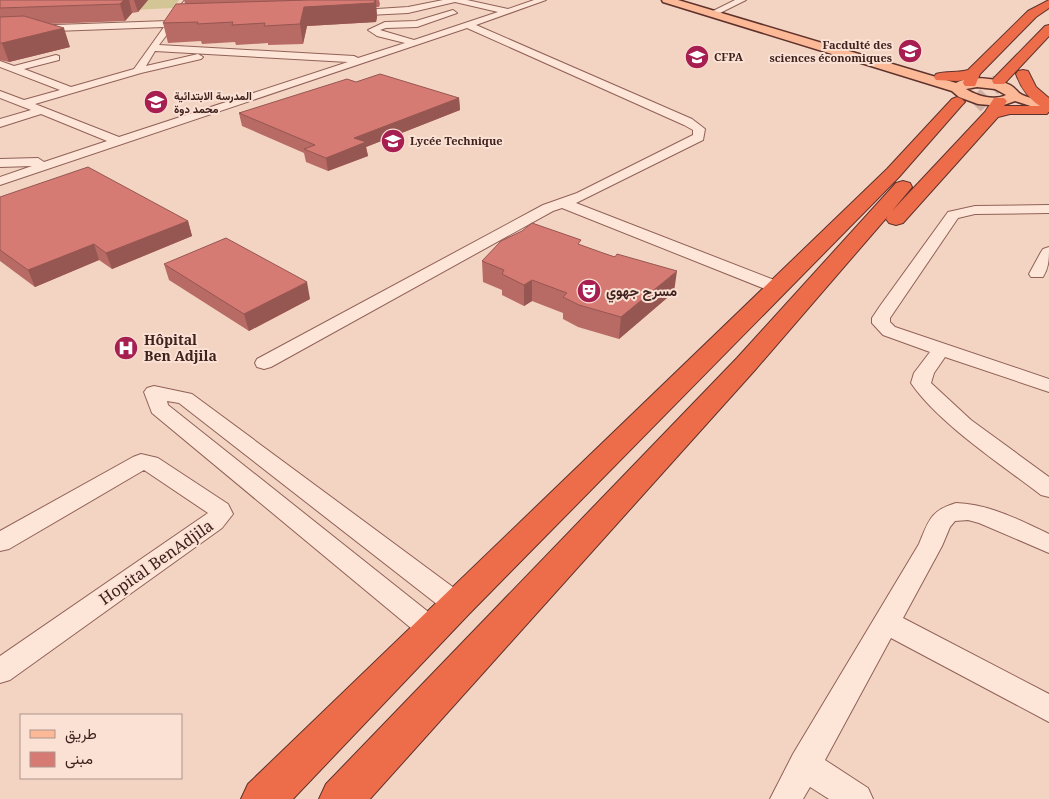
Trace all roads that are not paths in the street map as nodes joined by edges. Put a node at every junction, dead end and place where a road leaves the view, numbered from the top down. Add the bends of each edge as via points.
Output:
1 (455, 0) edge
2 (542, 0) edge
3 (667, 0) edge
4 (681, 0) edge
5 (742, 0) edge
6 (1049, 3) edge
7 (189, 4) edge
8 (424, 7) junction
9 (509, 11) junction
10 (717, 11) junction
11 (340, 13) edge
12 (1049, 13) edge
13 (463, 17) junction
14 (176, 20) junction
15 (1049, 29) edge
16 (0, 30) edge
17 (414, 42) junction
18 (1049, 43) edge
19 (152, 48) junction
20 (227, 50) junction
21 (56, 58) dead end
22 (364, 59) junction
23 (0, 64) edge
24 (13, 69) junction
25 (138, 70) junction
26 (1023, 74) junction
27 (938, 79) junction
28 (70, 90) junction
29 (980, 92) junction
30 (0, 94) edge
31 (24, 103) junction
32 (44, 110) junction
33 (1047, 110) edge
34 (0, 123) edge
35 (118, 141) junction
36 (59, 161) junction
37 (0, 163) edge
38 (0, 181) edge
39 (563, 203) junction
40 (1049, 209) edge
41 (839, 242) junction
42 (1049, 252) edge
43 (1037, 274) dead end
44 (776, 287) junction
45 (941, 350) junction
46 (264, 363) dead end
47 (1049, 386) edge
48 (1049, 489) edge
49 (0, 542) edge
50 (1049, 544) edge
51 (456, 604) junction
52 (885, 622) junction
53 (432, 630) junction
54 (0, 671) edge
55 (1049, 709) edge
56 (804, 765) junction
57 (264, 799) edge
58 (340, 799) edge
59 (786, 799) edge
60 (857, 799) edge

1 - 8 street
1 - 9 street
2 - 9 street
3 - 27 main road
4 - 10 main road
5 - 10 street
6 - 29 highway via 1032,14
7 - 14 street
8 - 11 street
8 - 13 street
9 - 13 street via 484,20
10 - 27 main road
12 - 29 highway
13 - 17 street
13 - 17 street via 385,25 373,30
13 - 39 street via 699,129 699,137 694,140
14 - 16 street
14 - 19 street
15 - 29 highway
17 - 22 street
18 - 26 highway
19 - 20 street
19 - 25 street
20 - 22 street
20 - 25 street
21 - 24 street
22 - 35 street
23 - 24 street
24 - 28 street
25 - 28 street
26 - 29 highway
26 - 33 highway via 1025,84
27 - 29 highway via 957,77
27 - 29 highway via 946,89
28 - 31 street
29 - 33 main road
29 - 33 highway via 1002,110
29 - 41 highway
30 - 31 street
31 - 32 street
32 - 34 street
32 - 35 street
35 - 36 street
36 - 37 street
36 - 38 street
39 - 44 street
39 - 46 street via 548,208
40 - 45 street via 975,210 953,215 881,318 881,323 889,331
41 - 44 highway
41 - 58 highway via 746,364
42 - 43 street
44 - 51 highway
45 - 47 street
45 - 48 street via 924,373 921,383 927,392 964,425
49 - 54 street, Hopital BenAdjila via 141,462 150,463 220,510 221,514
50 - 52 street via 975,512 948,514
51 - 53 highway
51 - 53 street via 185,398 154,392 159,408
52 - 55 street
52 - 56 street
53 - 57 highway
56 - 59 street
56 - 60 street

